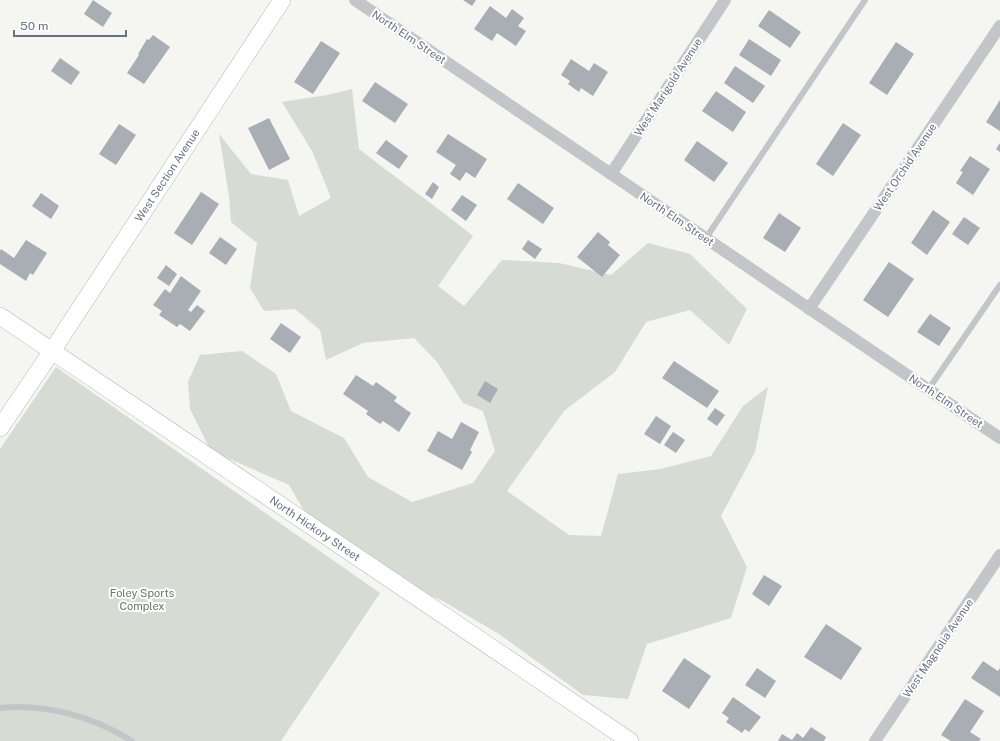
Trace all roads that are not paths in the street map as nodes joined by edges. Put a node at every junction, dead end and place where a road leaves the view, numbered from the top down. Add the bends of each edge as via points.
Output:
1 (282, 0) edge
2 (355, 0) edge
3 (725, 0) edge
4 (865, 0) edge
5 (1000, 26) edge
6 (611, 174) junction
7 (706, 238) junction
8 (1000, 285) edge
9 (809, 309) junction
10 (0, 316) edge
11 (52, 351) junction
12 (928, 390) junction
13 (0, 428) edge
14 (1000, 438) edge
15 (1000, 555) edge
16 (0, 708) edge
17 (132, 741) edge
18 (630, 741) edge
19 (875, 741) edge

1 - 11 street, West Section Avenue
2 - 6 street, North Elm Street
3 - 6 street, West Marigold Avenue
4 - 7 lane
5 - 9 street, West Orchid Avenue
6 - 7 street, North Elm Street
7 - 9 street, North Elm Street
8 - 12 lane
9 - 12 street, North Elm Street
10 - 11 street, North Hickory Street
11 - 13 street, West Section Avenue
11 - 18 street, North Hickory Street
12 - 14 street, North Elm Street
15 - 19 street, West Magnolia Avenue
16 - 17 lane via 36,709 83,718

